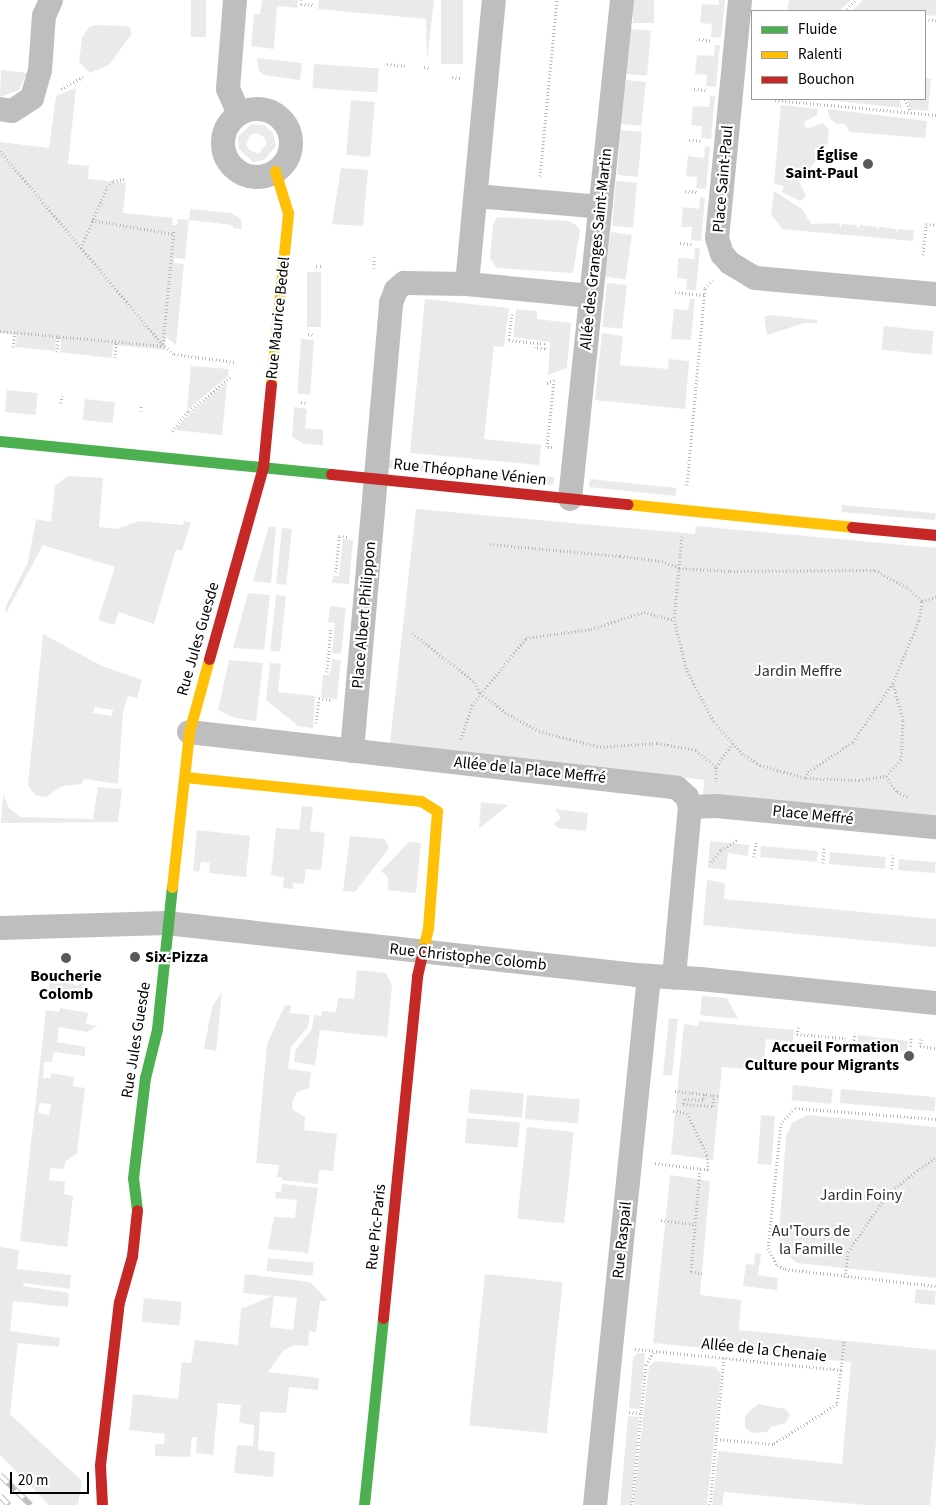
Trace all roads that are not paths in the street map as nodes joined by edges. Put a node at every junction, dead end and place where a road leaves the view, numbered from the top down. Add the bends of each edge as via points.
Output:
1 (50, 0) edge
2 (234, 0) edge
3 (494, 0) edge
4 (622, 0) edge
5 (740, 0) edge
6 (0, 110) edge
7 (239, 114) junction
8 (275, 171) junction
9 (476, 196) junction
10 (600, 208) junction
11 (467, 284) junction
12 (936, 294) edge
13 (591, 296) junction
14 (0, 441) edge
15 (263, 468) junction
16 (376, 479) junction
17 (570, 499) junction
18 (936, 535) edge
19 (189, 732) junction
20 (352, 751) junction
21 (184, 777) junction
22 (690, 807) junction
23 (936, 827) edge
24 (166, 923) junction
25 (0, 928) edge
26 (424, 953) junction
27 (649, 976) junction
28 (674, 977) junction
29 (936, 1003) edge
30 (102, 1505) edge
31 (364, 1505) edge
32 (596, 1505) edge

1 - 6 street via 44,16 37,85 32,98 12,111
2 - 7 street via 228,89
3 - 9 street
4 - 10 street, Allée des Granges Saint-Martin
5 - 12 street, Place Saint-Paul via 717,238 722,254 755,278
7 - 8 street via 262,109 277,116 288,130 289,153
7 - 8 street via 231,121 223,140 228,161 244,175 266,176
8 - 15 street, Rue Maurice Bedel via 288,213
9 - 10 street
9 - 11 street
10 - 13 street, Allée des Granges Saint-Martin
11 - 13 street
11 - 16 street, Place Albert Philippon via 417,281 404,283 396,290 391,303
13 - 17 street, Allée des Granges Saint-Martin
14 - 15 street, Rue Théophane Vénien
15 - 16 street, Rue Théophane Vénien
15 - 19 street, Rue Jules Guesde
16 - 17 street, Rue Théophane Vénien
16 - 20 street, Place Albert Philippon
17 - 18 street, Rue Théophane Vénien
19 - 20 street, Allée de la Place Meffré
19 - 21 street, Rue Jules Guesde
20 - 22 street, Allée de la Place Meffré via 663,784 677,788
21 - 24 street, Rue Jules Guesde
21 - 26 street via 421,801 433,806 438,819
22 - 23 street, Place Meffré via 716,806
22 - 28 street
24 - 25 street, Rue Christophe Colomb
24 - 26 street, Rue Christophe Colomb
24 - 30 street, Rue Jules Guesde via 157,1029 145,1078 133,1178 138,1201 132,1256 119,1302 100,1465
26 - 27 street, Rue Christophe Colomb
26 - 31 street, Rue Pic-Paris via 417,976
27 - 28 street, Rue Christophe Colomb
27 - 32 street, Rue Raspail
28 - 29 street, Rue Christophe Colomb

